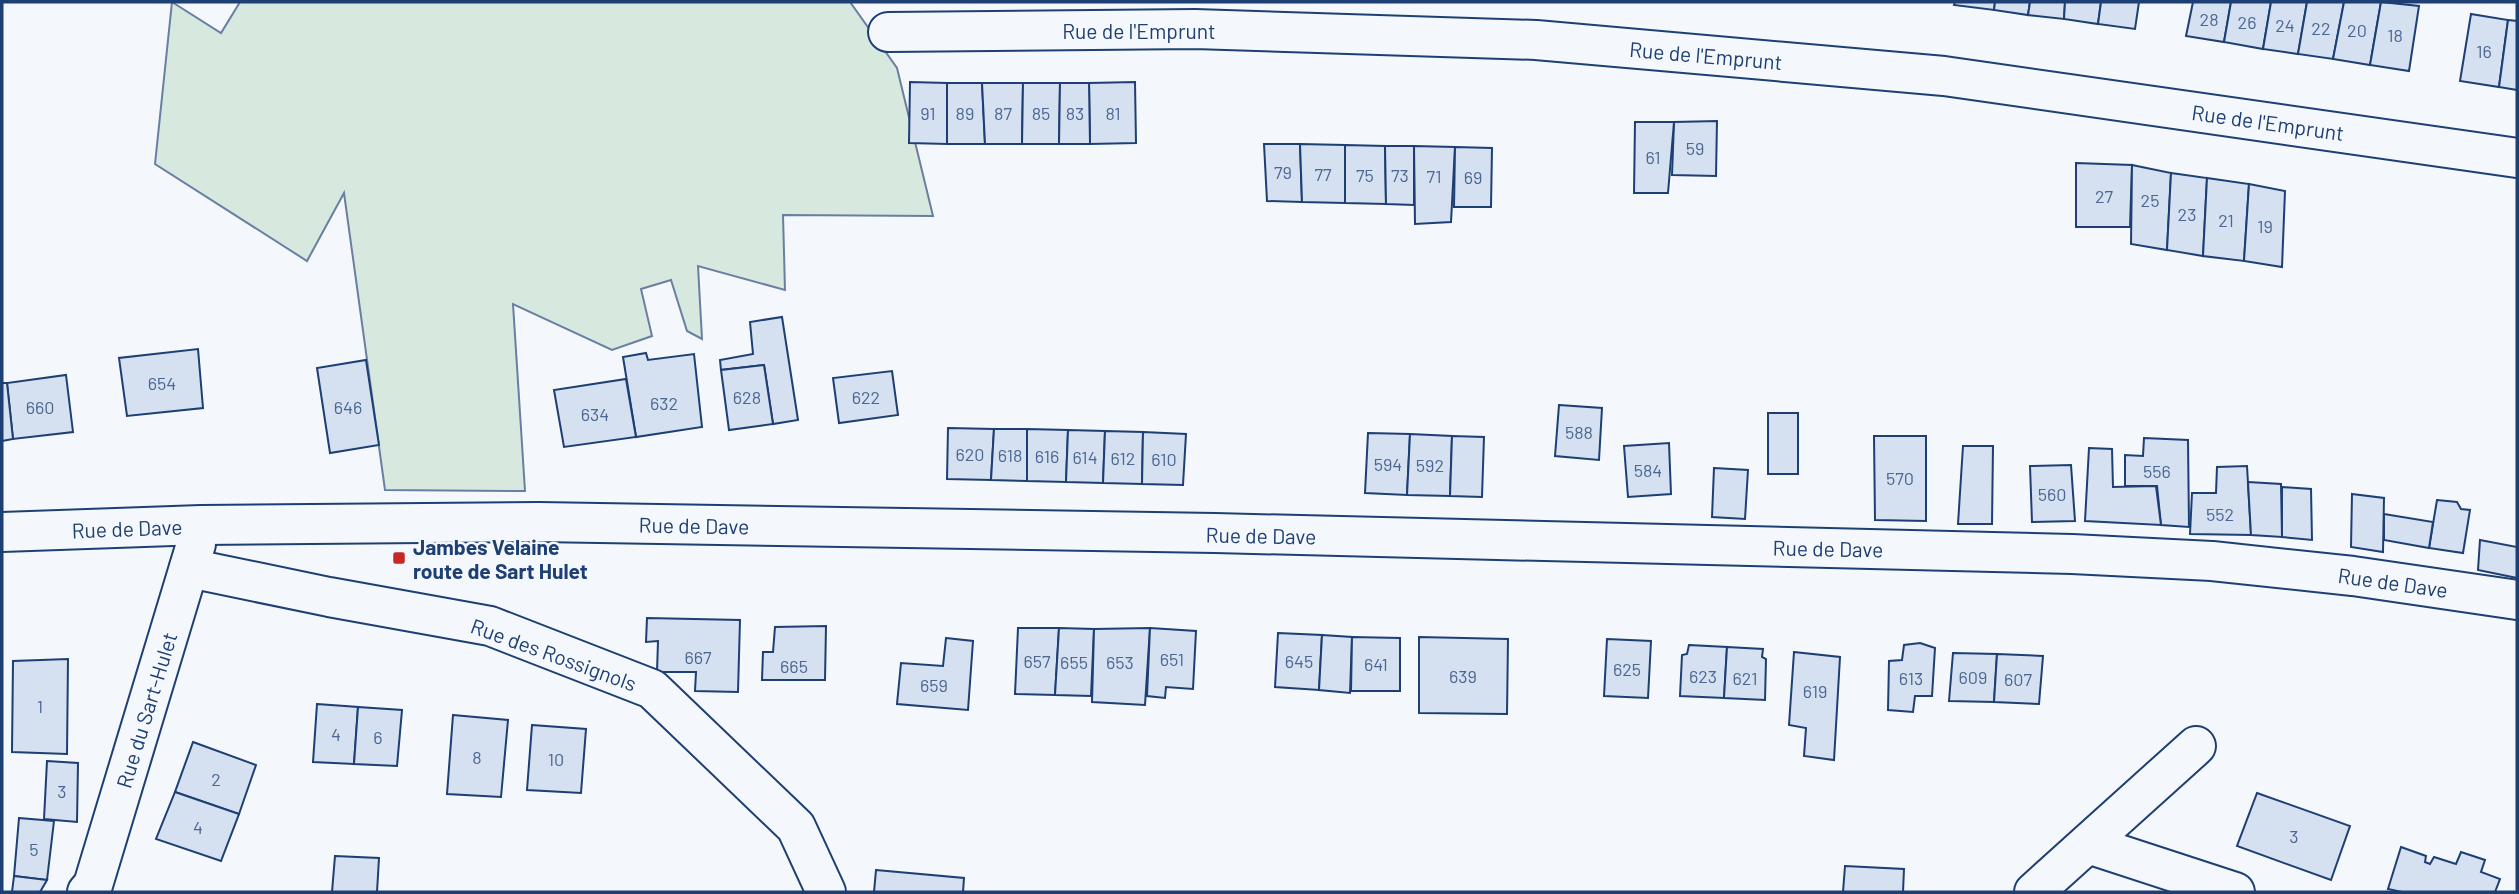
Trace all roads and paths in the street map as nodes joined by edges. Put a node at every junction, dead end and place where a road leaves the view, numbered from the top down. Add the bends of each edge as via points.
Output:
1 (1195, 15) edge
2 (888, 32) dead end
3 (2517, 158) edge
4 (201, 525) junction
5 (2, 532) edge
6 (189, 568) junction
7 (2517, 600) edge
8 (2196, 746) dead end
9 (2088, 844) junction
10 (87, 892) edge
11 (826, 892) edge
12 (2034, 892) edge
13 (2235, 892) edge

1 - 2 street, Rue de l'Emprunt
1 - 3 street, Rue de l'Emprunt via 1944,76
4 - 5 street, Rue de Dave
4 - 6 street, Rue du Sart-Hulet
4 - 7 street, Rue de Dave via 539,522 2072,554 2212,561
6 - 10 street, Rue du Sart-Hulet
6 - 11 street, Rue des Rossignols via 489,626 652,689 796,827
8 - 9 street
9 - 12 street
9 - 13 street

